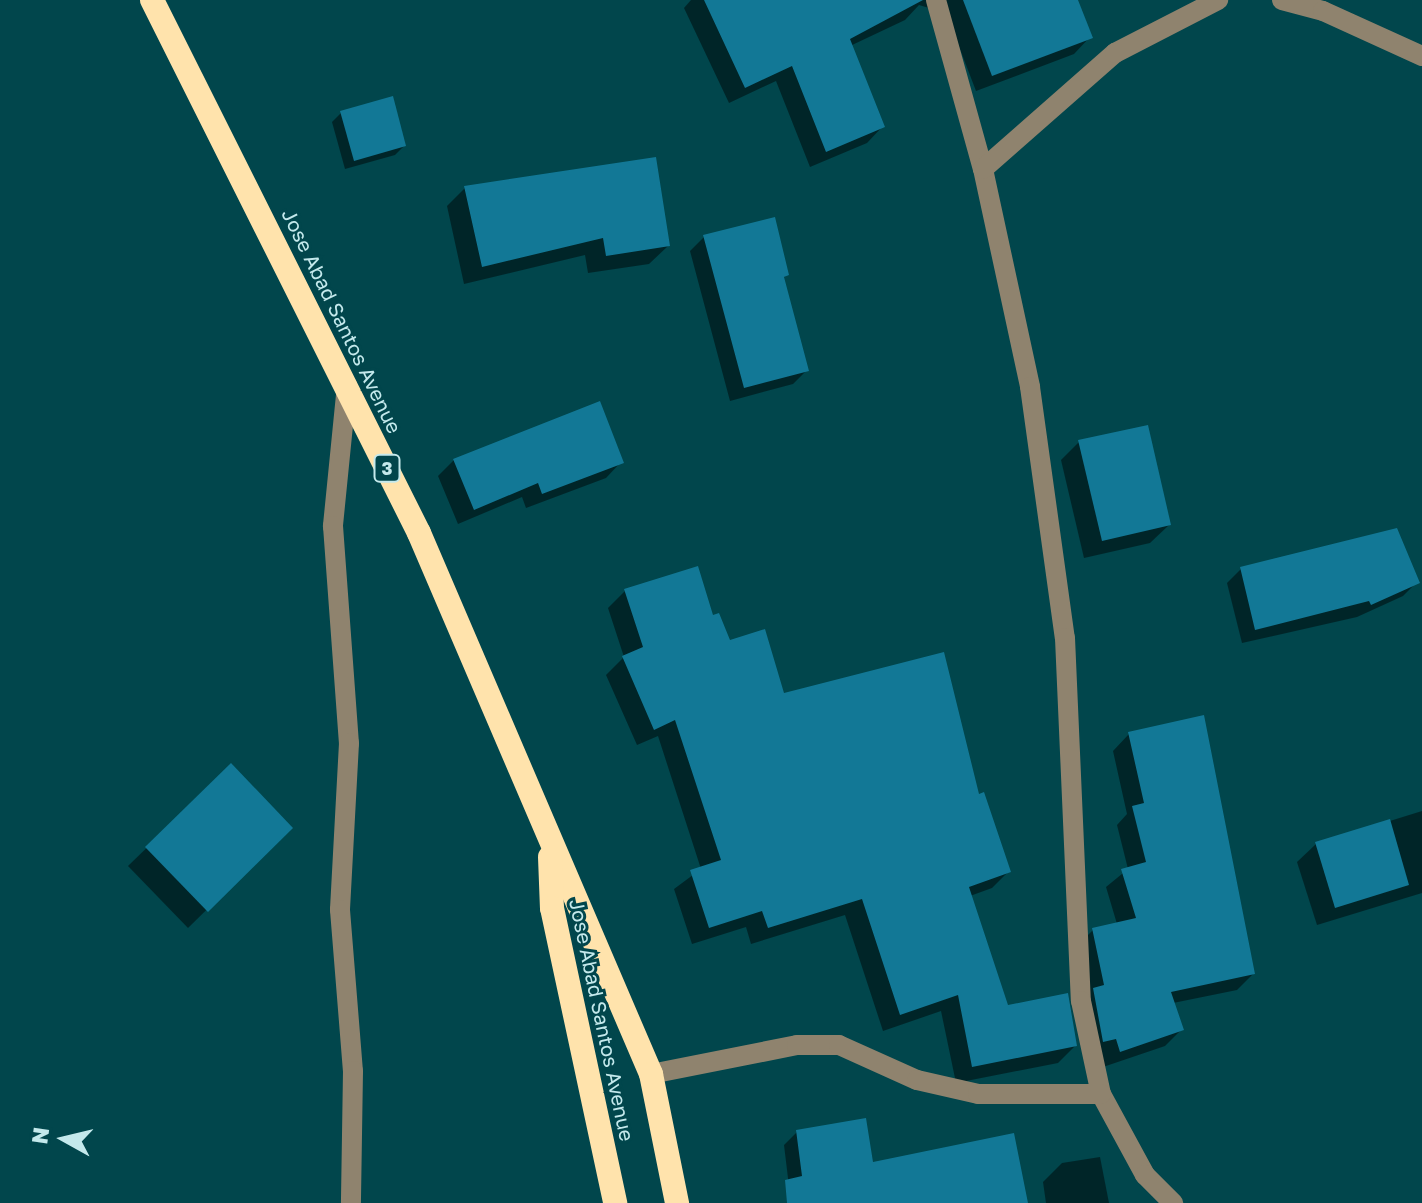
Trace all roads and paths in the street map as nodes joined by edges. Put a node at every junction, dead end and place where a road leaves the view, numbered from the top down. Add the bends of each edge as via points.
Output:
1 (152, 0) edge
2 (936, 0) edge
3 (1218, 0) edge
4 (1282, 0) edge
5 (1422, 56) edge
6 (983, 169) junction
7 (347, 384) junction
8 (550, 847) junction
9 (651, 1074) junction
10 (1101, 1094) junction
11 (351, 1203) edge
12 (615, 1203) edge
13 (677, 1203) edge
14 (1173, 1203) edge

1 - 7 highway, Jose Abad Santos Avenue / 3
2 - 6 street
3 - 6 street via 1115,53
4 - 5 street via 1323,11
6 - 10 street via 1030,387 1065,638 1081,1001
7 - 8 highway, Jose Abad Santos Avenue / 3 via 419,533
7 - 11 street via 333,526 349,743 340,910 353,1071
8 - 9 highway, Jose Abad Santos Avenue / 3
8 - 12 highway, Jose Abad Santos Avenue / 3 via 552,908
9 - 10 street via 797,1045 839,1045 917,1080 978,1094
9 - 13 highway, Jose Abad Santos Avenue / 3
10 - 14 street via 1145,1175

